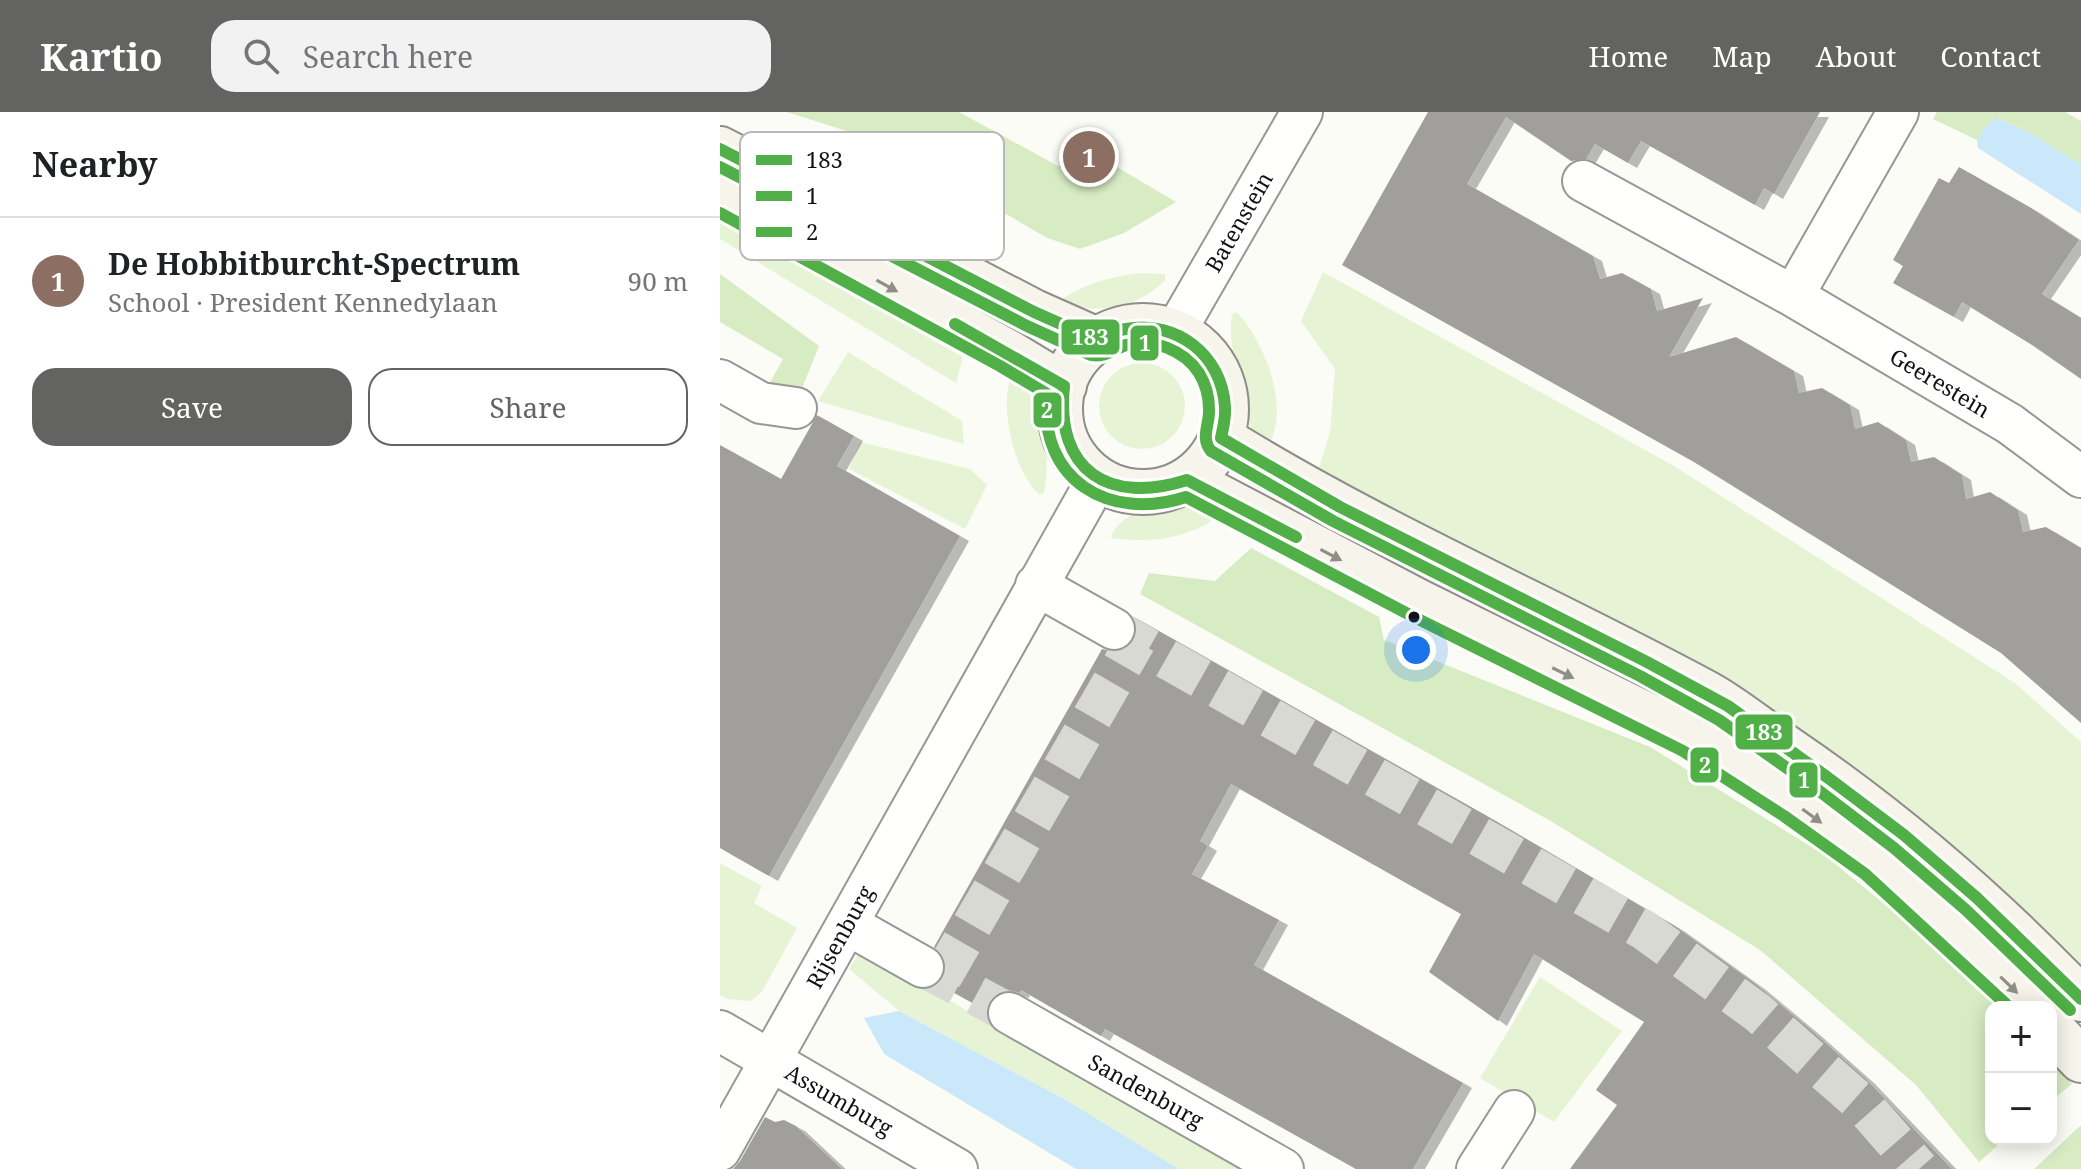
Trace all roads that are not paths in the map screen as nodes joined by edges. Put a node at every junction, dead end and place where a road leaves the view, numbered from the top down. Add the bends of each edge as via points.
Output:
1 (1302, 112) edge
2 (1898, 112) edge
3 (720, 149) edge
4 (740, 159) edge
5 (1583, 181) dead end
6 (720, 195) edge
7 (740, 206) edge
8 (839, 260) edge
9 (934, 260) edge
10 (1793, 296) junction
11 (1175, 332) junction
12 (1097, 340) junction
13 (720, 380) edge
14 (1064, 386) junction
15 (796, 408) dead end
16 (1221, 438) junction
17 (2081, 477) edge
18 (1098, 478) junction
19 (1187, 480) junction
20 (1036, 585) junction
21 (1114, 629) tunnel mouth
22 (847, 924) junction
23 (923, 967) tunnel mouth
24 (2081, 999) edge
25 (2026, 1001) edge
26 (1009, 1013) tunnel mouth
27 (720, 1031) edge
28 (2057, 1034) edge
29 (2081, 1060) edge
30 (772, 1061) junction
31 (1514, 1111) dead end
32 (720, 1150) edge
33 (957, 1169) edge
34 (1283, 1169) edge
35 (1477, 1169) edge

1 - 11 street, Batenstein
2 - 10 street
3 - 4 street
5 - 10 street, Geerestein
6 -> 7 street
8 -> 14 street
9 - 12 street
10 - 17 street, Geerestein via 2010,424
11 - 12 street via 1136,326
11 - 16 street via 1202,350 1220,376 1227,407
12 - 14 street via 1073,364
13 - 15 street via 761,403
14 - 18 street via 1060,411 1065,437 1078,460
16 - 19 street via 1208,461
16 - 24 street via 1442,561 1710,696 1896,827
18 - 19 street via 1142,491
18 - 20 street, Rijsenburg
19 -> 25 street via 1691,737 1875,862
20 - 21 street
20 - 22 street, Rijsenburg
22 - 23 street
22 - 30 street, Rijsenburg
26 - 34 street, Sandenburg
27 - 30 street, Assumburg
28 - 29 street
30 - 32 street, Rijsenburg
30 - 33 street, Assumburg
31 - 35 street

